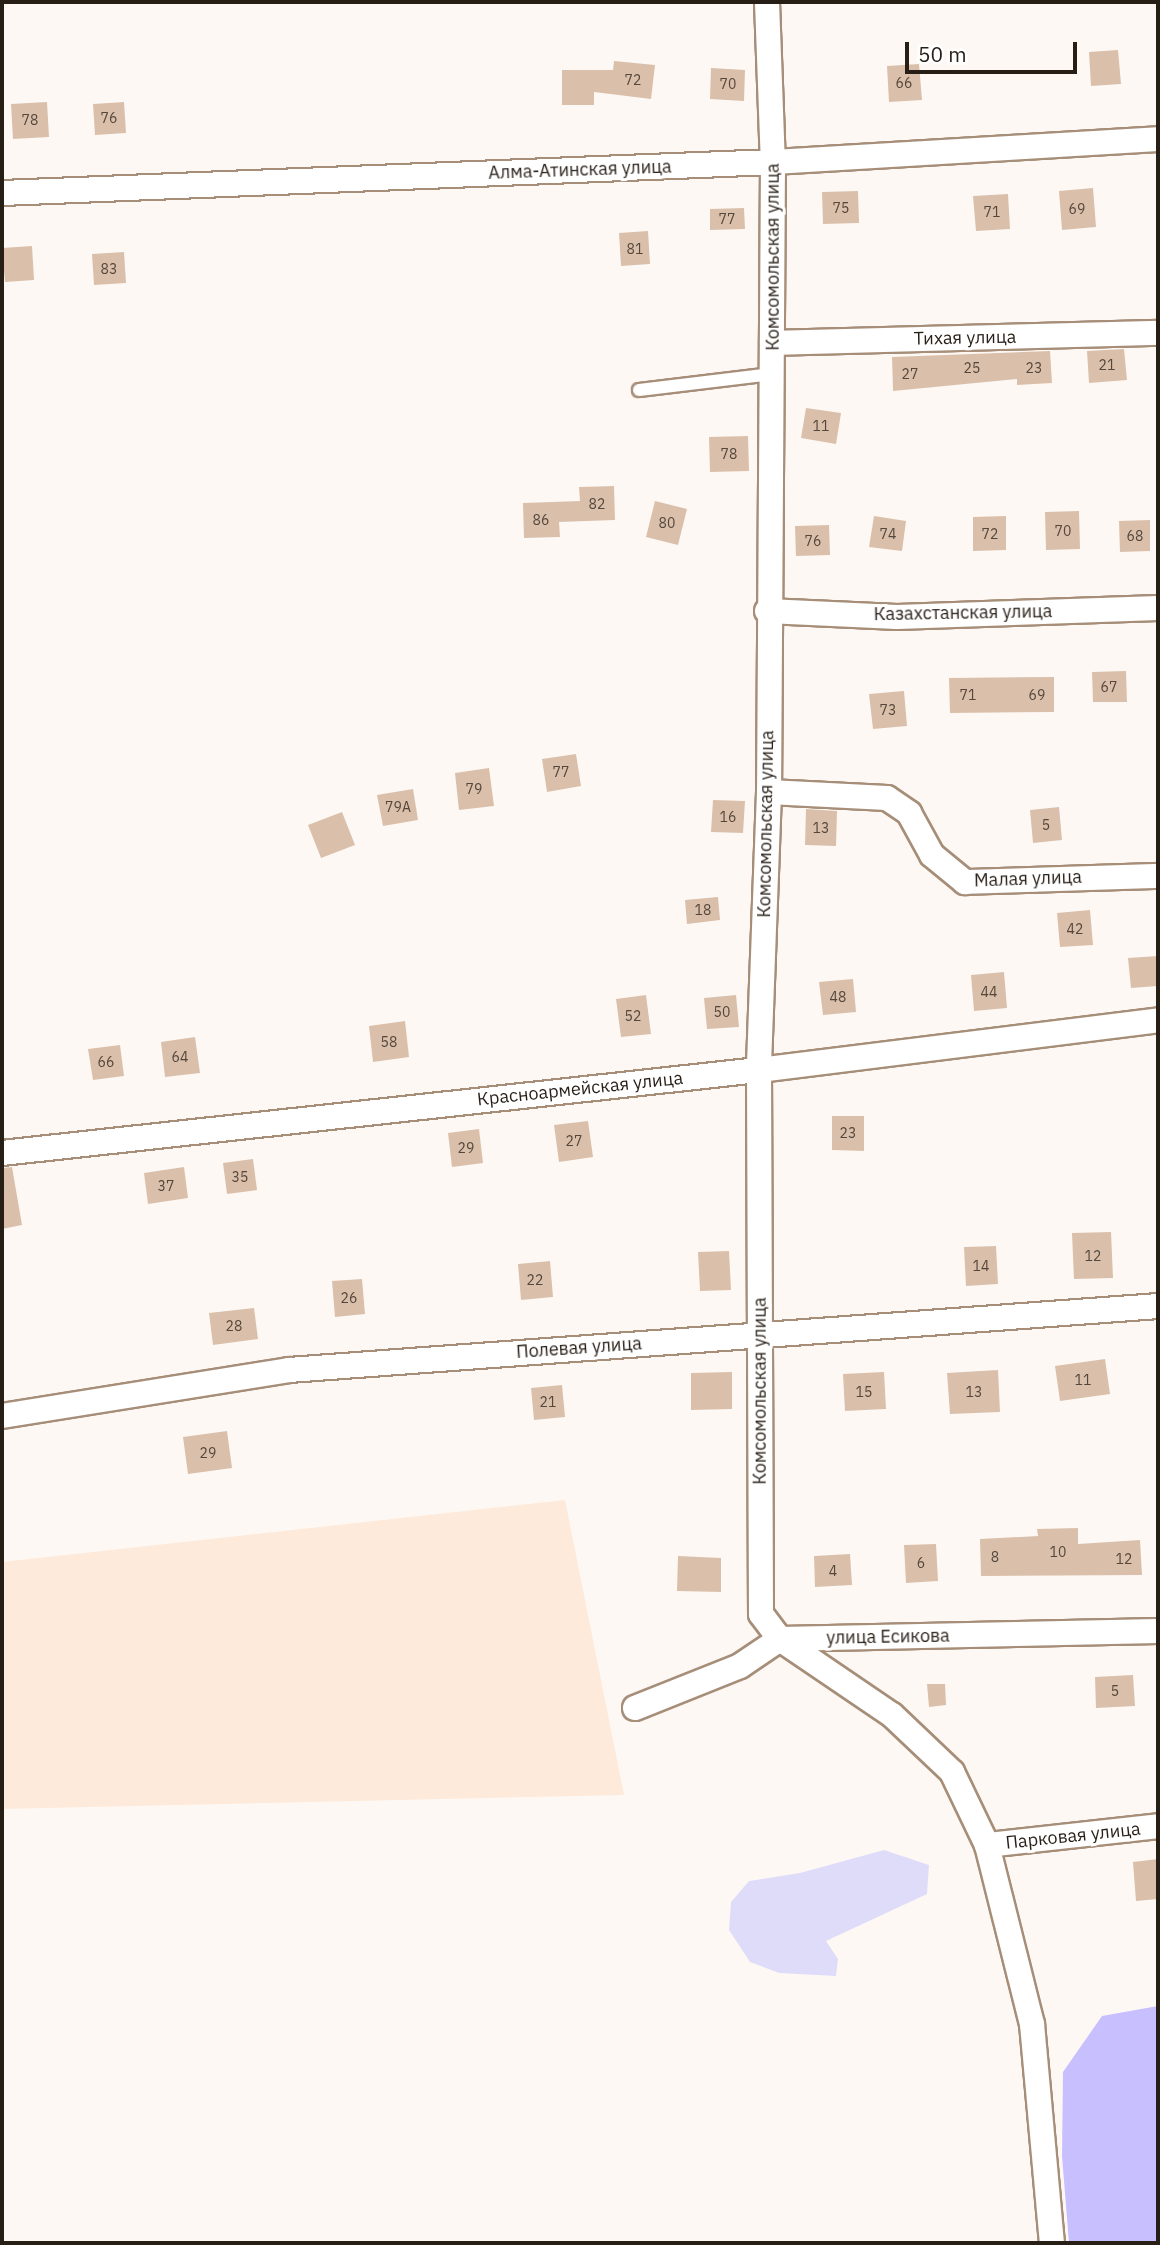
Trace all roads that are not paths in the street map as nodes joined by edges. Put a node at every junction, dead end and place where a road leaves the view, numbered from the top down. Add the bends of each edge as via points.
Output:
1 (767, 2) edge
2 (1158, 139) edge
3 (774, 162) junction
4 (2, 193) edge
5 (1158, 333) edge
6 (772, 343) junction
7 (772, 374) junction
8 (639, 390) dead end
9 (1158, 608) edge
10 (767, 611) junction
11 (769, 792) junction
12 (1158, 876) edge
13 (1158, 1020) edge
14 (759, 1070) junction
15 (2, 1153) edge
16 (1158, 1306) edge
17 (760, 1335) junction
18 (2, 1416) edge
19 (1158, 1631) edge
20 (780, 1639) junction
21 (635, 1708) dead end
22 (1158, 1826) edge
23 (987, 1845) junction
24 (1052, 2243) edge

1 - 3 street, Комсомольская улица
2 - 3 street, Алма-Атинская улица
3 - 4 street, Алма-Атинская улица
3 - 6 street, Комсомольская улица
5 - 6 street, Тихая улица
6 - 7 street, Комсомольская улица
7 - 8 lane
7 - 10 street, Комсомольская улица
9 - 10 street, Казахстанская улица via 897,617
10 - 11 street, Комсомольская улица
11 - 12 street, Малая улица via 887,798 909,813 932,855 965,882
11 - 14 street, Комсомольская улица
13 - 14 street, Красноармейская улица
14 - 15 street, Красноармейская улица
14 - 17 street, Комсомольская улица
16 - 17 street, Полевая улица
17 - 18 street, Полевая улица via 289,1370
17 - 20 street, Комсомольская улица via 761,1614
19 - 20 street, улица Есикова
20 - 21 street via 740,1667
20 - 23 street via 892,1715 952,1772
22 - 23 street, Парковая улица
23 - 24 street via 1032,2024

